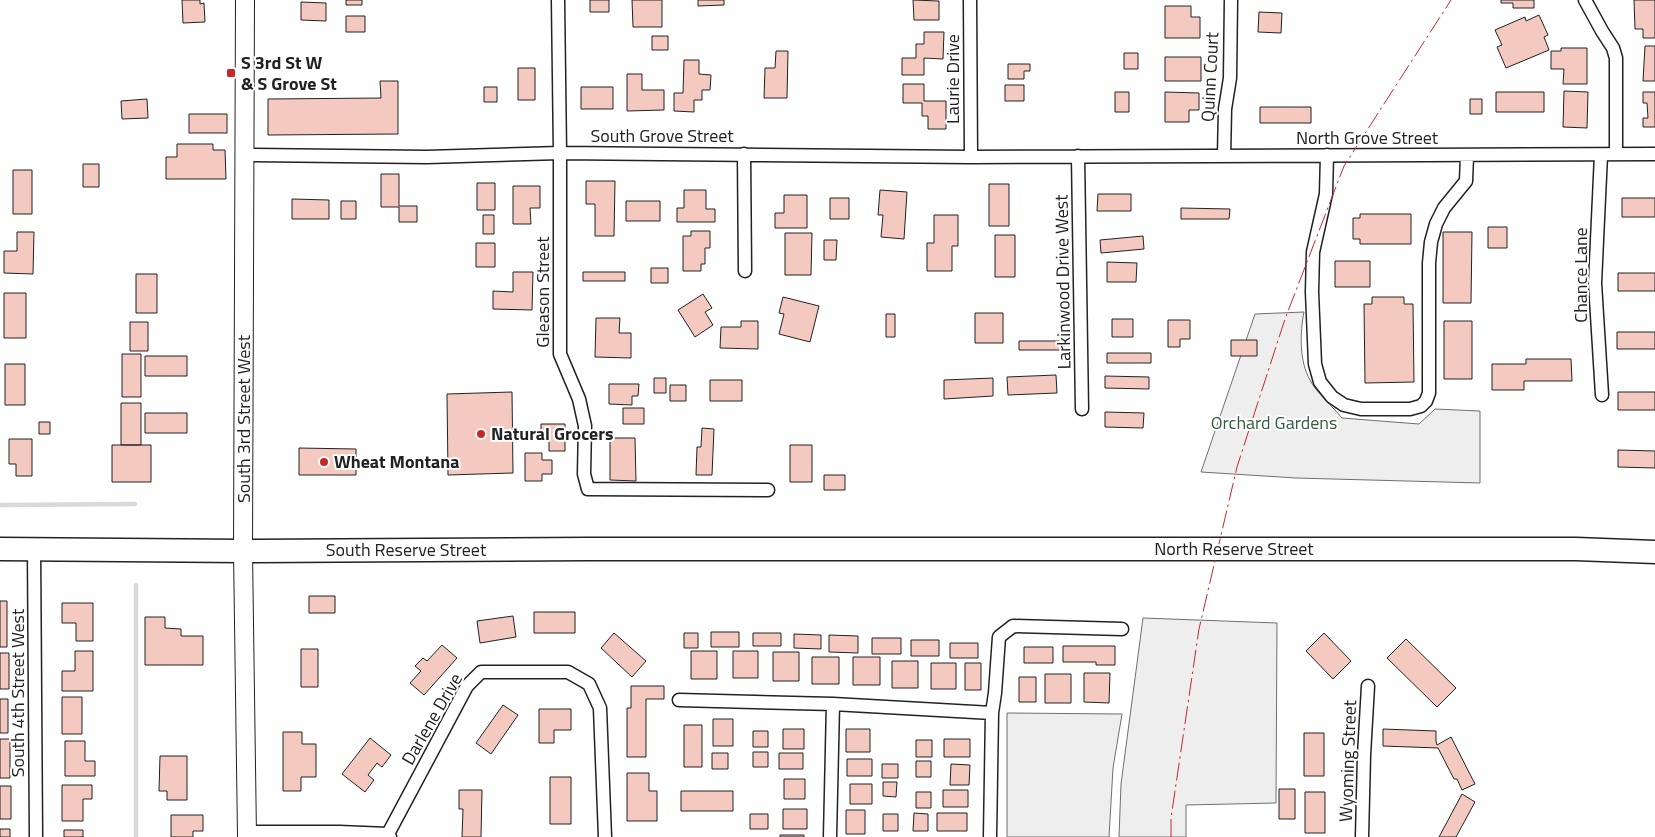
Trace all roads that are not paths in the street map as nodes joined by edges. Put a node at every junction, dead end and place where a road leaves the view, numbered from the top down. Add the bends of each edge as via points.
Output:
1 (245, 0) edge
2 (558, 0) edge
3 (970, 0) edge
4 (1231, 0) edge
5 (1585, 0) edge
6 (560, 153) junction
7 (744, 154) junction
8 (1616, 154) junction
9 (1655, 154) edge
10 (245, 155) junction
11 (1327, 155) junction
12 (1601, 155) junction
13 (1078, 156) junction
14 (1224, 156) junction
15 (1466, 156) junction
16 (971, 157) junction
17 (745, 271) dead end
18 (1602, 395) dead end
19 (1082, 409) dead end
20 (768, 490) dead end
21 (0, 549) edge
22 (34, 549) junction
23 (812, 549) joint
24 (243, 551) junction
25 (1655, 552) edge
26 (1122, 629) dead end
27 (1368, 686) dead end
28 (678, 700) dead end
29 (833, 704) junction
30 (992, 713) junction
31 (247, 835) edge
32 (389, 836) edge
33 (36, 837) edge
34 (605, 837) edge
35 (830, 837) edge
36 (990, 837) edge
37 (1362, 837) edge

1 - 10 street, South 3rd Street West
2 - 6 street, Gleason Street
3 - 16 street, Laurie Drive
4 - 14 street, Quinn Court
5 - 8 street via 1616,58
6 - 7 street, South Grove Street
6 - 10 street, South Grove Street via 427,157
6 - 20 street, Gleason Street via 560,354 579,399 588,489
7 - 16 street, South Grove Street
7 - 17 street
8 - 9 street, North Grove Street
8 - 12 street, North Grove Street
10 - 24 street, South 3rd Street West
11 - 14 street, North Grove Street
11 - 15 street, North Grove Street
11 - 15 street via 1326,194 1313,252 1315,364 1320,382 1332,397 1344,405 1391,410 1420,406 1429,393 1431,242 1444,208 1466,181
12 - 15 street, North Grove Street
12 - 18 street, Chance Lane via 1595,283
13 - 14 street, North Grove Street
13 - 16 street, South Grove Street
13 - 19 street, Larkinwood Drive West
21 - 22 highway, South Reserve Street
22 - 24 highway, South Reserve Street
22 - 33 street, South 4th Street West
23 - 24 highway, South Reserve Street
23 - 25 highway, North Reserve Street
24 - 31 street, South 3rd Street West
26 - 30 street via 1013,626 999,637
27 - 37 street, Wyoming Street
28 - 29 street
29 - 30 street
29 - 35 street
30 - 36 street
31 - 32 street, Darlene Drive via 339,832
32 - 34 street, Darlene Drive via 467,686 481,672 568,672 589,684 600,708

